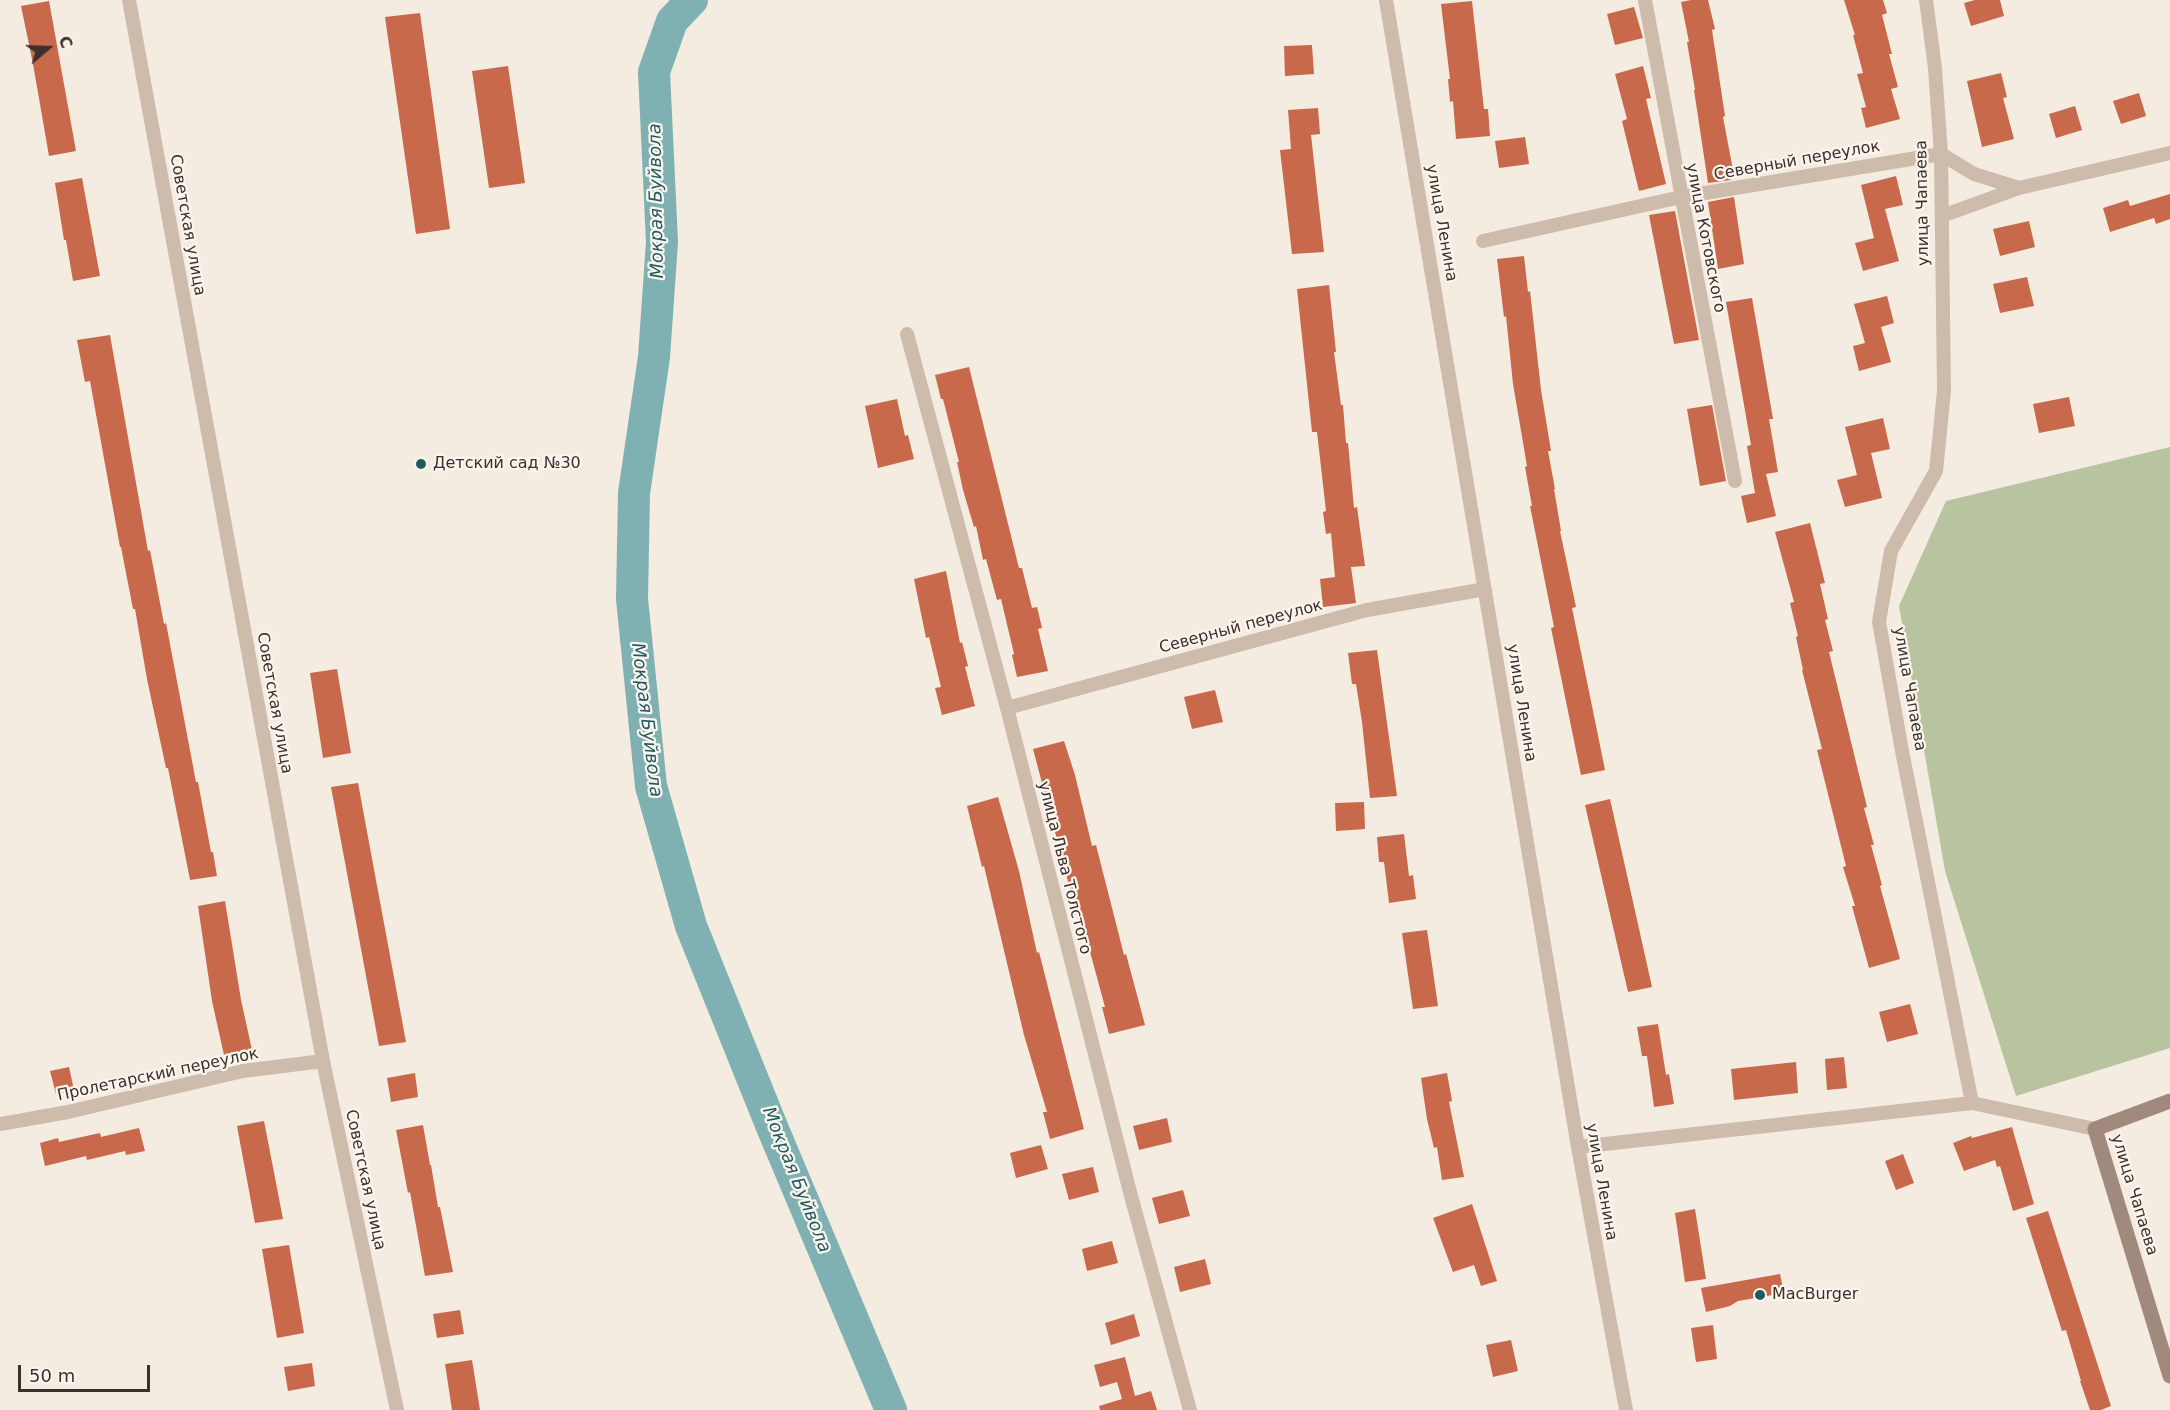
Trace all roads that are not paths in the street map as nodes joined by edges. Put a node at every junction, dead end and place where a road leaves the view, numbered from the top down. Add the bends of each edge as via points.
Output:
1 (129, 0) edge
2 (1386, 0) edge
3 (1645, 0) edge
4 (1926, 0) edge
5 (2170, 153) edge
6 (1941, 154) junction
7 (2019, 188) junction
8 (1681, 197) junction
9 (1942, 216) junction
10 (1483, 240) dead end
11 (907, 334) dead end
12 (1735, 481) dead end
13 (1485, 589) junction
14 (1007, 708) junction
15 (323, 1061) junction
16 (2170, 1101) edge
17 (1972, 1103) junction
18 (0, 1124) edge
19 (2095, 1129) junction
20 (1578, 1147) junction
21 (2170, 1376) edge
22 (397, 1410) edge
23 (1190, 1410) edge
24 (1626, 1410) edge

1 - 15 street, Советская улица
2 - 13 street, улица Ленина
3 - 8 street, улица Котовского
4 - 6 street, улица Чапаева
5 - 7 street
6 - 7 street via 1974,174
6 - 8 street, Северный переулок
6 - 9 street, улица Чапаева
7 - 9 street
8 - 10 street, Северный переулок
8 - 12 street, улица Котовского
9 - 17 street, улица Чапаева via 1944,391 1936,471 1891,551 1879,622
11 - 14 street, улица Льва Толстого
13 - 14 street, Северный переулок via 1367,610
13 - 20 street, улица Ленина
14 - 23 street, улица Льва Толстого via 1131,1196
15 - 18 street, Пролетарский переулок via 243,1071 68,1113
15 - 22 street, Советская улица
16 - 19 main road
17 - 19 street
17 - 20 street
19 - 21 main road, улица Чапаева
20 - 24 street, улица Ленина

